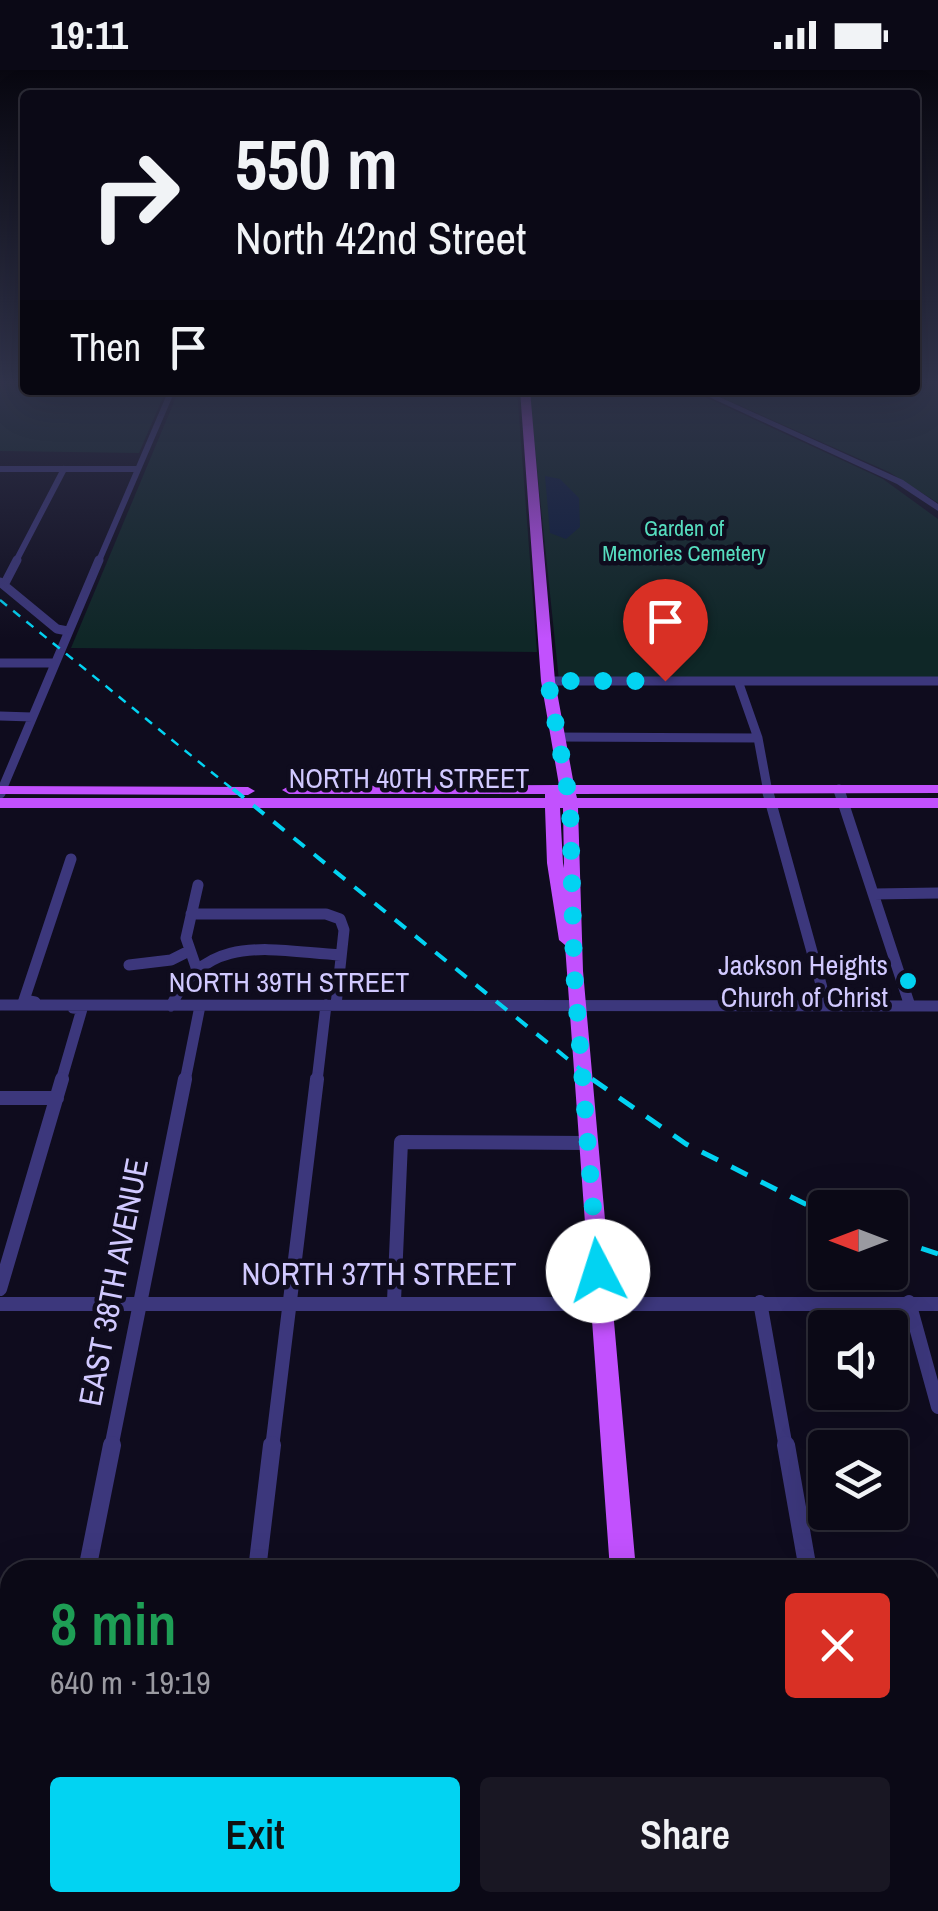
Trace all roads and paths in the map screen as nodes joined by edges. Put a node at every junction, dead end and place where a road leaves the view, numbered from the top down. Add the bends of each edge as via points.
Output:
1 (532, 467) edge
2 (867, 467) edge
3 (0, 469) edge
4 (64, 469) junction
5 (138, 469) joint
6 (938, 508) edge
7 (2, 584) edge
8 (68, 631) junction
9 (0, 663) edge
10 (55, 663) junction
11 (548, 681) junction
12 (738, 681) junction
13 (938, 682) edge
14 (0, 716) edge
15 (32, 716) junction
16 (556, 737) junction
17 (758, 738) junction
18 (938, 789) edge
19 (0, 791) edge
20 (768, 796) junction
21 (841, 796) junction
22 (174, 797) junction
23 (560, 797) junction
24 (0, 803) edge
25 (938, 803) edge
26 (72, 859) dead end
27 (198, 885) dead end
28 (874, 894) junction
29 (938, 894) edge
30 (191, 914) junction
31 (185, 953) junction
32 (342, 955) junction
33 (129, 966) dead end
34 (196, 967) junction
35 (0, 1005) edge
36 (53, 1005) junction
37 (331, 1005) junction
38 (170, 1006) junction
39 (200, 1006) junction
40 (827, 1006) junction
41 (910, 1006) junction
42 (938, 1006) edge
43 (577, 1008) junction
44 (0, 1098) edge
45 (56, 1098) junction
46 (588, 1142) junction
47 (0, 1289) edge
48 (294, 1300) junction
49 (138, 1301) junction
50 (394, 1301) junction
51 (601, 1301) junction
52 (760, 1302) junction
53 (908, 1302) junction
54 (0, 1304) edge
55 (938, 1304) edge
56 (938, 1407) edge
57 (90, 1560) edge
58 (259, 1560) edge
59 (621, 1560) edge
60 (806, 1560) edge

1 - 11 main road
2 - 6 street
3 - 4 street
4 - 5 street
4 - 7 street
5 - 8 street
7 - 8 street
8 - 10 street
9 - 10 street
10 - 15 street
11 - 12 street
11 - 16 main road
12 - 13 street
12 - 17 street
14 - 15 street
15 - 19 street
16 - 17 street
16 - 23 main road
17 - 20 street
18 - 21 main road, NORTH 40TH STREET
19 - 22 main road, NORTH 40TH STREET
20 - 21 main road, NORTH 40TH STREET
20 - 23 main road, NORTH 40TH STREET
20 - 40 street
21 - 25 main road, NORTH 40TH STREET
21 - 28 street
22 - 23 main road, NORTH 40TH STREET
22 - 24 main road, NORTH 40TH STREET
23 - 43 main road
26 - 36 street via 24,1000
27 - 30 street
28 - 29 street
28 - 41 street
30 - 31 street
30 - 32 street via 334,916 343,924
31 - 33 street
31 - 34 street
32 - 34 street via 248,947
32 - 37 street
34 - 38 street
35 - 36 street, NORTH 39TH STREET
36 - 38 street, NORTH 39TH STREET
36 - 45 street via 82,1009
37 - 39 street, NORTH 39TH STREET
37 - 43 street, NORTH 39TH STREET
37 - 48 street
38 - 39 street, NORTH 39TH STREET
39 - 49 street, EAST 38TH AVENUE
40 - 41 street, NORTH 39TH STREET
40 - 43 street, NORTH 39TH STREET
41 - 42 street, NORTH 39TH STREET
43 - 46 main road
44 - 45 street
45 - 47 street
46 - 50 street via 401,1142
46 - 51 main road
48 - 49 street, NORTH 37TH STREET
48 - 50 street, NORTH 37TH STREET
48 - 58 street
49 - 54 street, NORTH 37TH STREET
49 - 57 street, EAST 38TH AVENUE
50 - 51 street, NORTH 37TH STREET
51 - 52 street, NORTH 37TH STREET
51 - 59 main road
52 - 53 street, NORTH 37TH STREET
52 - 60 street
53 - 55 street, NORTH 37TH STREET
53 - 56 street

